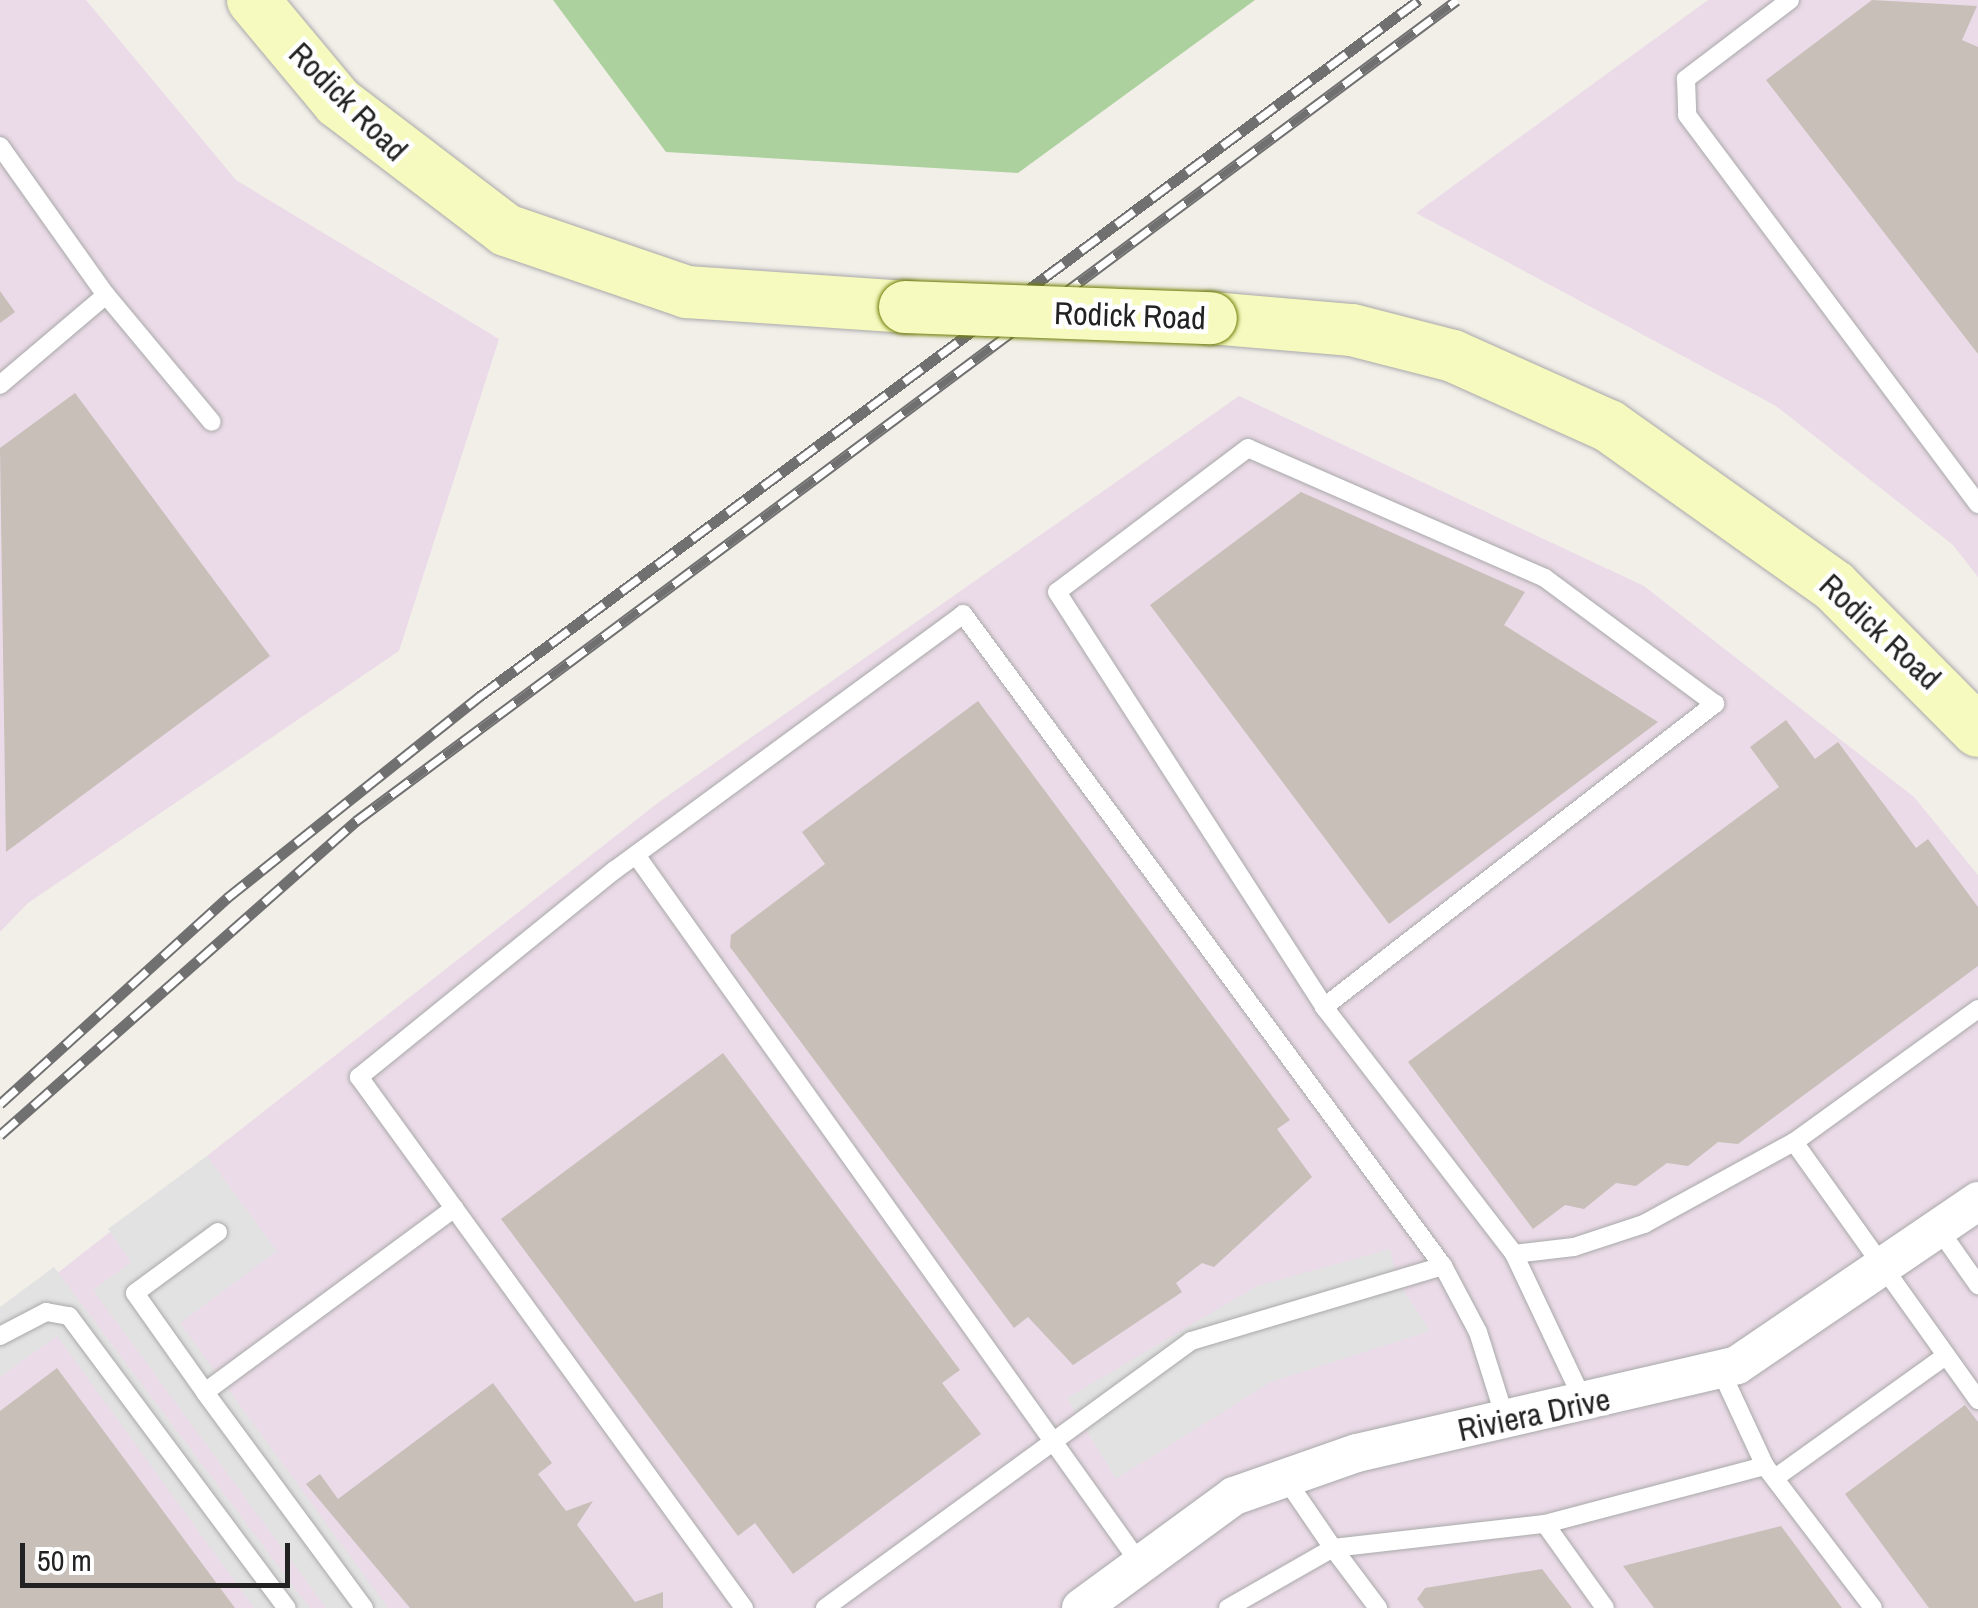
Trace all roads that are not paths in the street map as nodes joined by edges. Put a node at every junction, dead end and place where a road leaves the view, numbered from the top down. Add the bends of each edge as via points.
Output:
1 (253, 0) edge
2 (1790, 0) edge
3 (0, 146) edge
4 (106, 295) junction
5 (0, 386) edge
6 (212, 422) dead end
7 (1978, 504) edge
8 (1978, 731) edge
9 (636, 854) junction
10 (1324, 1007) junction
11 (1978, 1010) edge
12 (1794, 1142) junction
13 (1978, 1201) edge
14 (455, 1208) junction
15 (1938, 1228) junction
16 (218, 1232) dead end
17 (1514, 1254) junction
18 (1885, 1265) junction
19 (1443, 1266) junction
20 (1978, 1284) edge
21 (0, 1336) edge
22 (1944, 1357) junction
23 (1720, 1370) junction
24 (205, 1392) junction
25 (1978, 1400) edge
26 (1585, 1405) junction
27 (1506, 1422) junction
28 (1046, 1439) junction
29 (1770, 1472) junction
30 (1285, 1478) junction
31 (1545, 1524) junction
32 (1333, 1548) junction
33 (1140, 1565) junction
34 (288, 1608) edge
35 (364, 1608) edge
36 (744, 1608) edge
37 (825, 1608) edge
38 (1082, 1608) edge
39 (1228, 1608) edge
40 (1378, 1608) edge
41 (1606, 1608) edge
42 (1873, 1608) edge

1 - 8 street, Rodick Road, bridge via 338,102 506,230 687,292 905,308 1211,318 1352,330 1453,356 1609,426 1834,586
2 - 7 lane via 1686,79 1686,115
3 - 4 lane
4 - 5 lane
4 - 6 lane
9 - 14 lane via 359,1077
9 - 19 lane via 963,614
9 - 28 lane via 987,1338
10 - 10 lane via 1057,592 1248,448 1545,578 1715,704
10 - 17 lane
11 - 12 lane
12 - 17 lane via 1644,1224
12 - 18 lane
13 - 15 street, Riviera Drive
14 - 24 lane
14 - 36 lane
15 - 18 street, Riviera Drive
15 - 20 lane
16 - 24 lane via 134,1293
17 - 26 lane
18 - 22 lane
18 - 23 street, Riviera Drive
19 - 27 lane via 1478,1332
19 - 28 lane via 1191,1341
21 - 34 lane via 46,1312 69,1316
22 - 25 lane
22 - 29 lane
23 - 26 street, Riviera Drive
23 - 29 lane
24 - 35 lane
26 - 27 street, Riviera Drive
27 - 30 street, Riviera Drive
28 - 33 lane
28 - 37 lane
29 - 31 lane
29 - 42 lane
30 - 32 lane
30 - 33 street, Riviera Drive via 1234,1496
31 - 32 lane
31 - 41 lane
32 - 39 lane
32 - 40 lane
33 - 38 street, Riviera Drive

